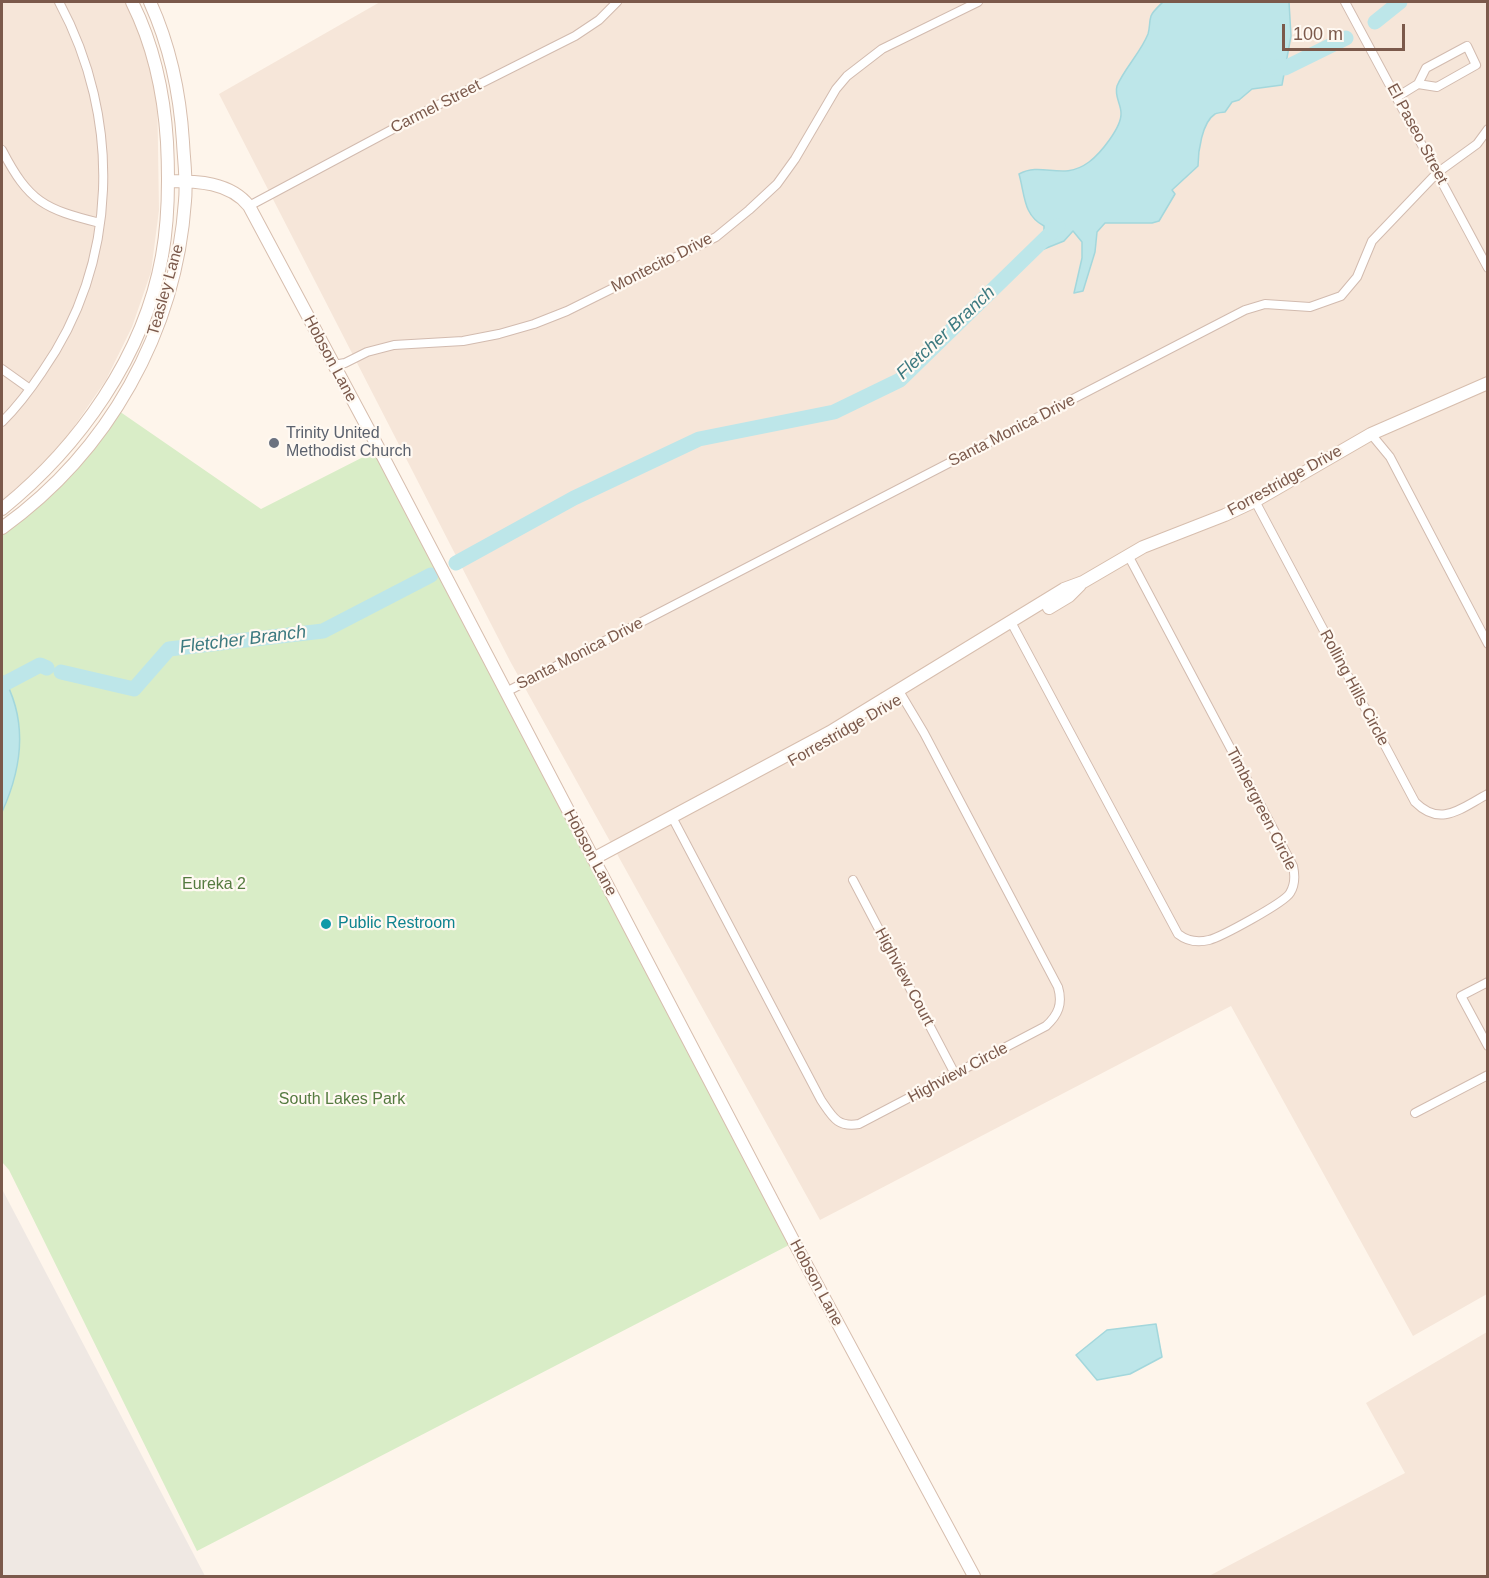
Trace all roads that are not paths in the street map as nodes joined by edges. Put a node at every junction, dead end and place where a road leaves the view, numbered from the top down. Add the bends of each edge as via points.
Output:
1 (59, 2) edge
2 (132, 2) edge
3 (150, 2) edge
4 (617, 2) edge
5 (978, 2) edge
6 (1345, 2) edge
7 (1418, 84) junction
8 (1397, 97) junction
9 (1488, 129) edge
10 (1488, 141) edge
11 (1477, 144) junction
12 (2, 150) edge
13 (1437, 173) junction
14 (169, 180) junction
15 (186, 181) junction
16 (249, 206) junction
17 (100, 223) junction
18 (1488, 268) edge
19 (333, 365) junction
20 (2, 369) edge
21 (1488, 383) edge
22 (30, 389) junction
23 (2, 422) edge
24 (1371, 434) junction
25 (1255, 501) junction
26 (2, 509) edge
27 (2, 528) edge
28 (1128, 555) junction
29 (1013, 626) junction
30 (1488, 644) edge
31 (506, 692) junction
32 (901, 694) junction
33 (1488, 794) edge
34 (673, 821) junction
35 (595, 862) junction
36 (853, 880) dead end
37 (1488, 982) edge
38 (1488, 1046) edge
39 (955, 1074) junction
40 (1488, 1076) edge
41 (1414, 1113) dead end
42 (974, 1576) edge

1 - 17 street via 82,50 98,110 104,183
2 - 14 street, Teasley Lane via 149,40 160,84
3 - 15 street, Teasley Lane via 175,77 182,114
4 - 16 street, Carmel Street via 575,36
5 - 19 street, Montecito Drive via 882,49 847,76 777,184 716,237 534,324 466,340 394,345
6 - 8 street, El Paseo Street
7 - 7 street via 1437,87 1476,64 1467,46 1426,68
7 - 8 street
8 - 13 street, El Paseo Street
9 - 11 street, Santa Monica Drive
10 - 11 street, Santa Monica Drive
11 - 13 street, Santa Monica Drive
12 - 17 street via 15,176 42,204
13 - 18 street, El Paseo Street
13 - 31 street, Santa Monica Drive via 1372,242 1357,277 1341,296 1310,307 1265,304 1245,310
14 - 15 street, Hobson Lane
14 - 26 street, Teasley Lane via 162,258 128,354 98,406 62,453
15 - 16 street, Hobson Lane via 233,192
15 - 27 street, Teasley Lane via 183,224 172,280 143,362 111,417 76,462
16 - 19 street, Hobson Lane
17 - 22 street via 92,265 77,310 60,346
19 - 31 street, Hobson Lane
20 - 22 street
21 - 24 street, Forrestridge Drive
22 - 23 street
24 - 25 street, Forrestridge Drive
24 - 30 street via 1390,457
25 - 28 street, Forrestridge Drive
25 - 33 street, Rolling Hills Circle via 1415,802 1438,816
28 - 29 street, Forrestridge Drive via 1083,582 1069,596
28 - 29 street, Timbergreen Circle via 1293,866 1291,892 1280,903 1210,940 1192,942 1178,933
29 - 32 street, Forrestridge Drive
31 - 35 street, Hobson Lane
32 - 34 street, Forrestridge Drive via 805,755
32 - 39 street, Highview Circle via 1060,995 1058,1013 1046,1026
34 - 35 street, Forrestridge Drive
34 - 39 street, Highview Circle via 821,1100 836,1121 859,1124
35 - 42 street, Hobson Lane
36 - 39 street, Highview Court
37 - 38 street via 1461,996
40 - 41 street

